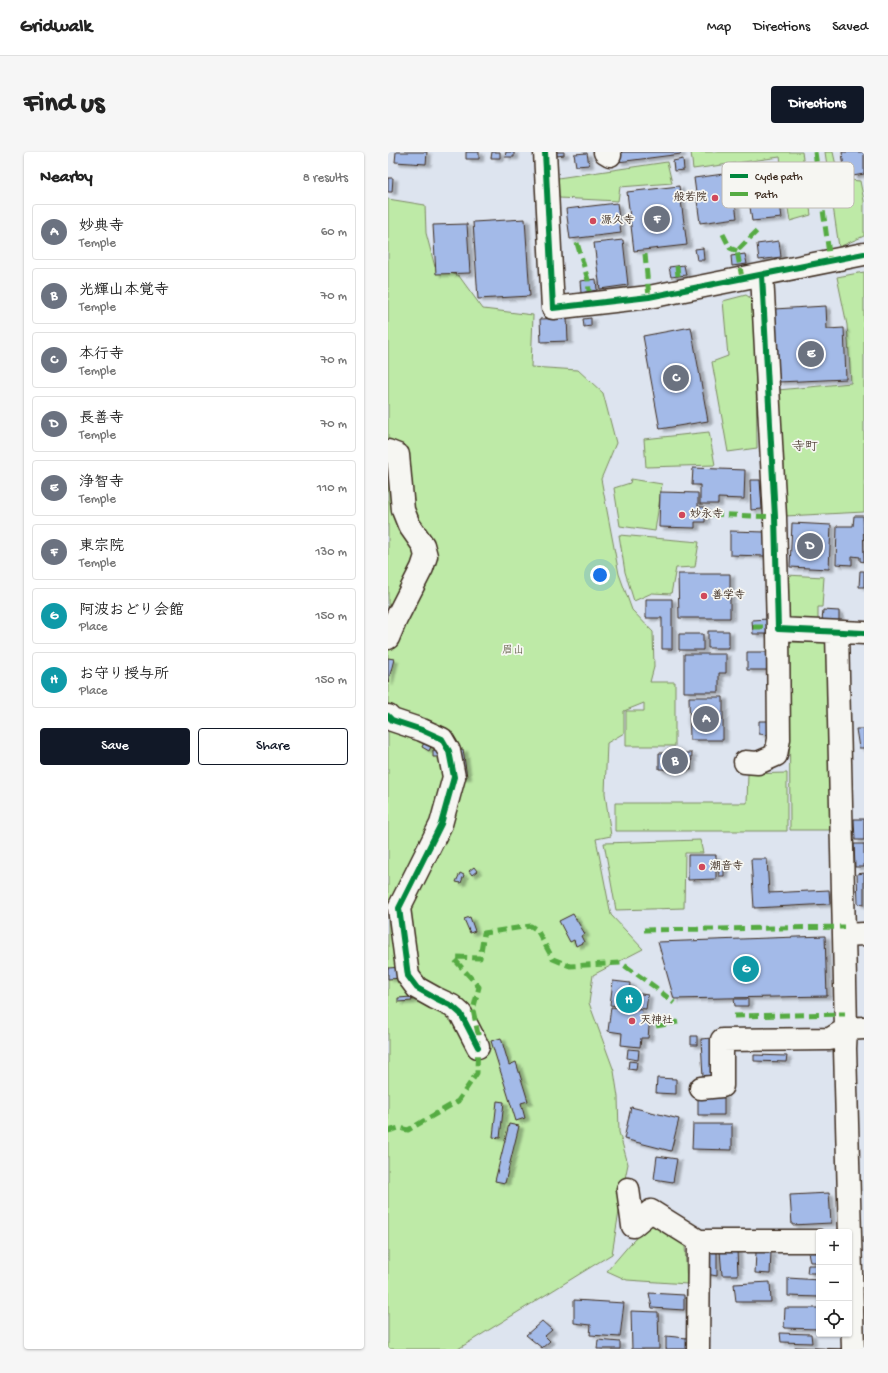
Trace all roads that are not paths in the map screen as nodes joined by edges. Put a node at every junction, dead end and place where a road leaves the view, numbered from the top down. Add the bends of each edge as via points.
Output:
1 (545, 152) edge
2 (864, 254) edge
3 (762, 274) junction
4 (388, 451) edge
5 (778, 630) junction
6 (837, 632) junction
7 (864, 633) edge
8 (388, 638) edge
9 (388, 716) edge
10 (745, 762) dead end
11 (854, 934) edge
12 (855, 1029) edge
13 (478, 1048) dead end
14 (701, 1088) dead end
15 (856, 1109) edge
16 (628, 1189) dead end
17 (850, 1229) edge
18 (699, 1241) junction
19 (816, 1241) edge
20 (850, 1265) edge
21 (698, 1349) edge
22 (854, 1349) edge

1 - 3 street via 553,308 649,297
2 - 3 street
3 - 5 street via 775,517
4 - 8 street via 398,454 403,510 409,525 423,545 426,556
5 - 6 street
5 - 10 street via 779,739 776,755 758,763
6 - 7 street
6 - 11 street
9 - 13 street via 392,720 442,739 449,751 454,777 441,824 399,908 408,976 418,988 452,1006 461,1014
11 - 12 street
12 - 14 street via 830,1039 722,1040 722,1086
12 - 15 street via 845,1048
15 - 17 street
16 - 18 street via 633,1226 651,1211
18 - 19 street
18 - 21 street
20 - 22 street

